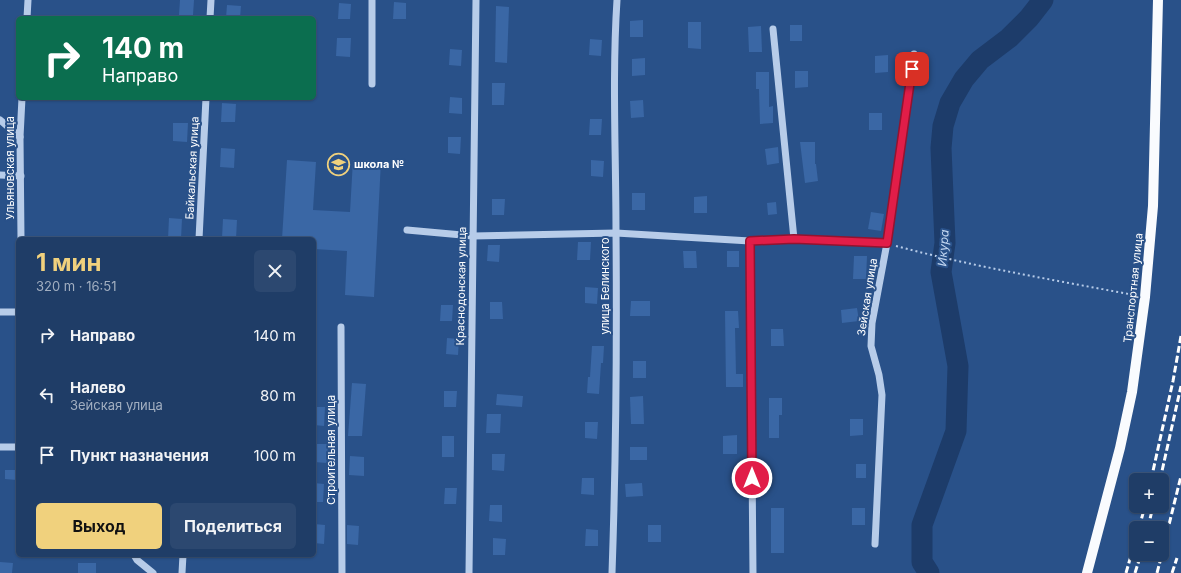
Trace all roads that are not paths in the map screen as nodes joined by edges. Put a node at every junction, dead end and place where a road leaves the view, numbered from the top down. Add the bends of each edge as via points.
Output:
1 (28, 0) edge
2 (211, 0) edge
3 (372, 0) edge
4 (476, 0) edge
5 (617, 0) edge
6 (1158, 0) edge
7 (27, 16) edge
8 (210, 16) edge
9 (773, 29) dead end
10 (914, 54) dead end
11 (372, 84) dead end
12 (22, 100) edge
13 (206, 100) edge
14 (0, 120) edge
15 (20, 138) junction
16 (0, 175) edge
17 (20, 176) junction
18 (407, 230) dead end
19 (616, 234) junction
20 (473, 236) junction
21 (21, 237) edge
22 (199, 237) edge
23 (794, 239) junction
24 (750, 241) junction
25 (887, 243) junction
26 (0, 312) edge
27 (16, 312) edge
28 (341, 327) dead end
29 (0, 447) edge
30 (16, 447) edge
31 (875, 544) dead end
32 (135, 557) edge
33 (183, 557) edge
34 (153, 573) edge
35 (182, 573) edge
36 (342, 573) edge
37 (469, 573) edge
38 (612, 573) edge
39 (753, 573) edge
40 (1087, 573) edge

1 - 7 street
2 - 8 street
3 - 11 street
4 - 20 street, Краснодонская улица
5 - 19 street, улица Белинского via 614,43
6 - 40 main road, Транспортная улица via 1153,206 1145,297 1132,392
9 - 23 street
10 - 25 street, Зейская улица
12 - 15 street, Ульяновская улица
13 - 22 street, Байкальская улица
14 - 15 street
15 - 17 street, Ульяновская улица
16 - 17 street
17 - 21 street, Ульяновская улица
18 - 20 street
19 - 20 street
19 - 24 street
19 - 38 street, улица Белинского via 616,455
20 - 37 street, Краснодонская улица
23 - 24 street
23 - 25 street
24 - 39 street
25 - 31 street, Зейская улица via 872,323 871,346 882,395
26 - 27 street
28 - 36 street, Строительная улица
29 - 30 street
32 - 34 street
33 - 35 street

